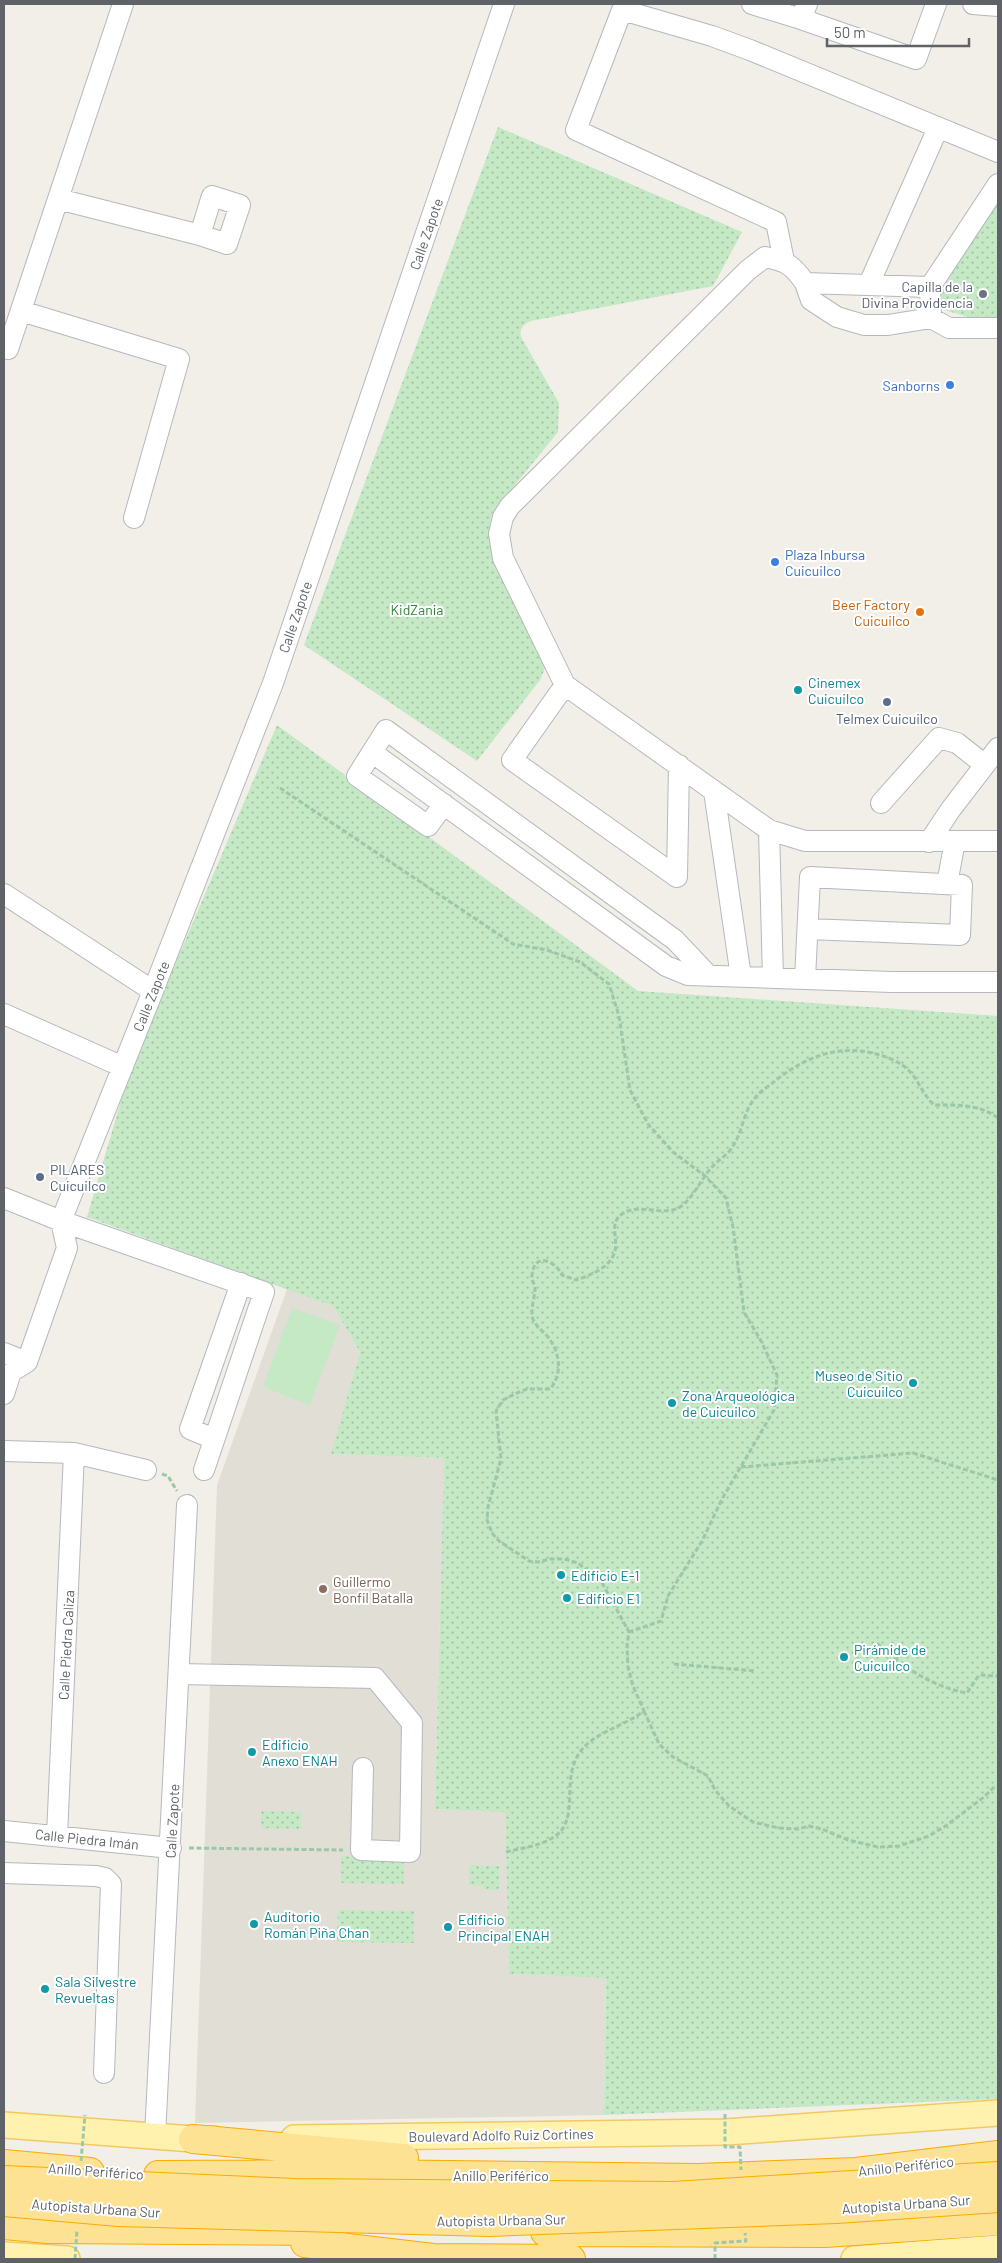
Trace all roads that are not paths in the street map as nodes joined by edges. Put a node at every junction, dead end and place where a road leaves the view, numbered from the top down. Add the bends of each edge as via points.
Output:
1 (123, 4) edge
2 (504, 4) edge
3 (752, 4) edge
4 (936, 4) edge
5 (973, 4) edge
6 (998, 6) edge
7 (804, 11) edge
8 (938, 128) junction
9 (998, 152) edge
10 (998, 184) edge
11 (58, 199) junction
12 (200, 235) dead end
13 (784, 261) junction
14 (805, 283) junction
15 (869, 284) junction
16 (930, 287) junction
17 (21, 311) junction
18 (931, 318) junction
19 (998, 328) edge
20 (4, 347) edge
21 (134, 518) dead end
22 (565, 684) junction
23 (998, 748) edge
24 (374, 753) junction
25 (679, 766) junction
26 (985, 766) junction
27 (714, 791) junction
28 (444, 804) junction
29 (881, 804) dead end
30 (769, 830) junction
31 (955, 841) junction
32 (998, 841) edge
33 (928, 842) junction
34 (947, 884) junction
35 (4, 894) edge
36 (808, 929) junction
37 (710, 976) junction
38 (740, 977) junction
39 (774, 978) junction
40 (804, 979) junction
41 (998, 982) edge
42 (153, 991) junction
43 (4, 1014) edge
44 (123, 1067) junction
45 (4, 1198) edge
46 (61, 1221) junction
47 (4, 1353) edge
48 (27, 1362) junction
49 (4, 1394) edge
50 (4, 1451) edge
51 (74, 1453) junction
52 (146, 1470) dead end
53 (204, 1470) dead end
54 (187, 1505) dead end
55 (179, 1674) junction
56 (363, 1768) dead end
57 (4, 1831) edge
58 (57, 1836) junction
59 (171, 1848) junction
60 (4, 1873) edge
61 (104, 2073) dead end
62 (998, 2113) edge
63 (4, 2125) edge
64 (155, 2136) junction
65 (193, 2140) junction
66 (998, 2147) edge
67 (998, 2155) edge
68 (4, 2164) edge
69 (856, 2172) junction
70 (605, 2176) junction
71 (998, 2176) edge
72 (4, 2180) edge
73 (998, 2198) edge
74 (4, 2202) edge
75 (998, 2221) edge
76 (4, 2225) edge
77 (48, 2229) junction
78 (4, 2230) edge
79 (180, 2230) junction
80 (998, 2248) edge
81 (4, 2255) edge
82 (67, 2259) edge
83 (571, 2259) edge
84 (854, 2259) edge

1 - 11 street
2 - 42 street, Calle Zapote via 273,683
3 - 7 street
4 - 7 street via 916,59
5 - 6 street
8 - 9 street
8 - 13 street via 750,50 622,10 576,130 776,222
8 - 15 street
10 - 16 street
11 - 12 street
11 - 17 street
13 - 14 street
13 - 22 street via 765,257 748,270 510,506 503,517 499,534 503,558
14 - 15 street
14 - 18 street via 811,300 837,317 864,325
15 - 16 street
16 - 18 street
17 - 20 street via 8,349
17 - 21 street via 179,360
18 - 19 street via 950,328
22 - 25 street
22 - 25 street via 512,760 677,877
23 - 26 street
24 - 28 street
24 - 28 street via 357,776 428,826
24 - 37 street via 386,730 675,940
25 - 27 street
26 - 29 street via 957,743 939,738
26 - 33 street
27 - 30 street
27 - 38 street
28 - 37 street via 666,966 688,975
30 - 33 street via 805,840
30 - 39 street
31 - 32 street
31 - 33 street
31 - 34 street
34 - 36 street via 810,877
34 - 36 street via 962,885 960,935
35 - 42 street
36 - 40 street
37 - 38 street
38 - 39 street
39 - 40 street
40 - 41 street
42 - 44 street, Calle Zapote
43 - 44 street
44 - 46 street, Calle Zapote
45 - 46 street
46 - 48 street via 67,1248
46 - 53 street via 241,1283 190,1429 214,1439
47 - 48 street
48 - 49 street via 11,1372
50 - 51 street
51 - 52 street
51 - 58 street, Calle Piedra Caliza
54 - 55 street, Calle Zapote
55 - 56 street via 375,1678 412,1723 410,1852 361,1850
55 - 59 street, Calle Zapote
57 - 58 street, Calle Piedra Imán
58 - 59 street, Calle Piedra Imán
59 - 64 street, Calle Zapote
60 - 61 street via 96,1876 111,1884
62 - 65 main road, Boulevard Adolfo Ruiz Cortines via 726,2132
63 - 64 main road, Boulevard Adolfo Ruiz Cortines
64 - 65 main road, Boulevard Adolfo Ruiz Cortines
65 - 70 highway
66 - 69 highway
67 - 69 highway, Anillo Periférico
68 - 70 highway, Anillo Periférico via 130,2175
69 - 70 highway, Anillo Periférico via 698,2178
71 - 72 highway, Autopista Urbana Sur, bridge via 673,2196 295,2194
73 - 74 highway, Autopista Urbana Sur, bridge via 836,2209 489,2222 119,2212
75 - 79 highway via 825,2233
76 - 77 highway
77 - 78 highway
77 - 79 highway
79 - 83 highway via 221,2240 315,2244 433,2258
80 - 84 main road
81 - 82 main road

